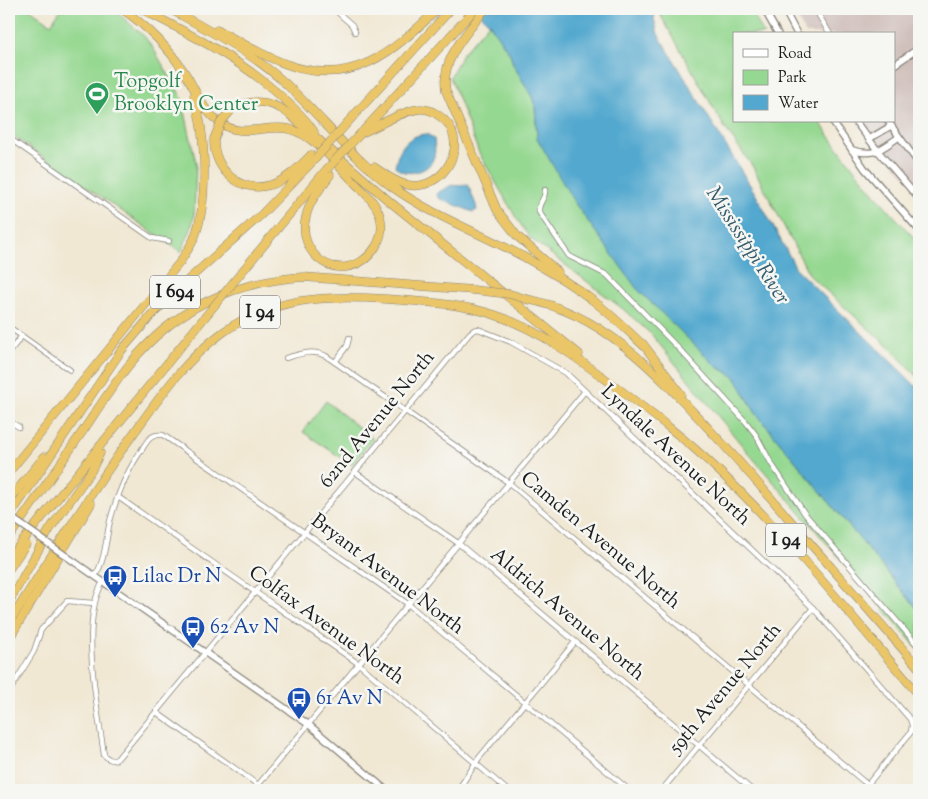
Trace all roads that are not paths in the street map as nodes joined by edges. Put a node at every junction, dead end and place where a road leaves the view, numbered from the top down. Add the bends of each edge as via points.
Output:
1 (122, 9) edge
2 (141, 9) edge
3 (170, 9) edge
4 (174, 9) edge
5 (334, 9) edge
6 (438, 9) edge
7 (475, 9) edge
8 (485, 9) edge
9 (764, 9) edge
10 (784, 9) edge
11 (814, 9) edge
12 (449, 11) edge
13 (355, 32) dead end
14 (777, 32) edge
15 (797, 32) edge
16 (829, 32) edge
17 (919, 48) edge
18 (175, 59) junction
19 (896, 64) edge
20 (322, 121) junction
21 (833, 122) edge
22 (856, 122) edge
23 (890, 124) edge
24 (361, 133) junction
25 (900, 136) junction
26 (9, 138) edge
27 (318, 138) junction
28 (869, 139) junction
29 (852, 150) junction
30 (878, 151) junction
31 (313, 157) junction
32 (919, 164) edge
33 (328, 172) junction
34 (545, 190) dead end
35 (919, 199) edge
36 (919, 230) edge
37 (169, 241) dead end
38 (9, 327) edge
39 (474, 330) joint
40 (22, 336) junction
41 (349, 338) dead end
42 (645, 348) junction
43 (9, 352) edge
44 (286, 358) dead end
45 (334, 362) junction
46 (70, 370) dead end
47 (585, 391) junction
48 (636, 402) junction
49 (690, 409) junction
50 (405, 412) junction
51 (9, 421) edge
52 (19, 428) dead end
53 (105, 442) junction
54 (56, 444) junction
55 (355, 472) junction
56 (9, 474) edge
57 (509, 483) junction
58 (97, 486) junction
59 (61, 494) junction
60 (118, 498) junction
61 (9, 500) edge
62 (9, 516) edge
63 (305, 532) junction
64 (9, 537) edge
65 (458, 544) junction
66 (9, 558) edge
67 (9, 569) edge
68 (95, 576) junction
69 (103, 582) junction
70 (255, 592) junction
71 (9, 602) edge
72 (94, 603) junction
73 (408, 604) junction
74 (814, 608) junction
75 (9, 623) edge
76 (9, 639) edge
77 (575, 642) junction
78 (919, 647) edge
79 (205, 652) junction
80 (359, 664) junction
81 (919, 668) edge
82 (749, 685) junction
83 (9, 692) edge
84 (919, 695) edge
85 (524, 702) junction
86 (156, 712) junction
87 (308, 724) junction
88 (699, 746) junction
89 (475, 763) junction
90 (868, 784) junction
91 (259, 785) junction
92 (117, 790) edge
93 (130, 790) edge
94 (254, 790) edge
95 (265, 790) edge
96 (386, 790) edge
97 (458, 790) edge
98 (507, 790) edge
99 (629, 790) edge
100 (662, 790) edge
101 (752, 790) edge
102 (863, 790) edge
103 (876, 790) edge

1 - 18 highway via 155,35
2 - 27 highway via 251,71 302,116
3 - 20 highway via 259,61
4 - 6 highway via 282,63 305,70 328,71 358,67 384,56
5 - 13 street via 352,25
7 - 24 highway, I 694
8 - 42 highway via 448,62 445,85 497,210 533,251 613,314
9 - 14 street
10 - 15 street
11 - 16 street
12 - 31 highway, I 694, bridge
17 - 19 street
18 - 33 highway via 204,108 220,124 239,130 284,128 303,134 371,200 380,218 379,241 366,258 348,266 335,266 320,259 310,250 305,238 309,208
18 - 56 highway via 193,95 202,136 202,203 196,232 180,262
20 - 24 highway via 375,168 407,185 424,185 439,177 447,169 454,152 451,127 442,117 427,110 407,111
20 - 42 highway via 392,186 577,289
21 - 29 street
22 - 28 street
23 - 25 street
23 - 28 street
24 - 33 highway, I 694, bridge via 336,158
25 - 30 street
25 - 32 street
26 - 37 street via 152,238
27 - 31 highway, bridge via 274,105 255,102 234,108 220,122 214,139 216,157 223,170 235,181 249,186 273,184
27 - 48 highway via 389,201
28 - 30 street
29 - 30 street via 872,154
29 - 36 street
30 - 35 street
31 - 54 highway, I 694 via 262,214 151,316 121,351
33 - 53 highway, I 694, bridge via 245,268
34 - 78 street via 545,197 538,206 539,212 569,256 607,275 741,418 756,435 805,514
38 - 40 street
39 - 47 street, Lyndale Avenue North via 530,351 566,373
39 - 50 street, 62nd Avenue North
40 - 43 street
40 - 46 street
41 - 45 street via 347,346
42 - 49 highway via 669,376
44 - 45 street, Camden Avenue North via 317,352
45 - 50 street, Camden Avenue North
47 - 57 street
47 - 74 street, Lyndale Avenue North
48 - 58 highway, I 94 via 556,344 495,315 438,303 350,297 308,299 253,315 222,333 197,353 153,407
48 - 84 highway, I 94 via 682,437 759,512
49 - 64 highway, I 94, bridge via 644,362 613,338 589,323 541,302 474,290 303,278 274,280 215,297 160,332 129,365
49 - 81 highway, I 94
50 - 55 street, 62nd Avenue North
50 - 57 street, Camden Avenue North
51 - 52 street
53 - 59 highway, I 694
53 - 71 highway via 91,471 50,529
54 - 61 highway
54 - 62 highway, I 694
55 - 63 street, 62nd Avenue North
55 - 65 street, Aldrich Avenue North
57 - 65 street
57 - 82 street, Camden Avenue North
58 - 75 highway, I 94
58 - 76 highway via 93,500
59 - 66 highway, I 694
59 - 67 highway
60 - 63 street, Bryant Avenue North via 124,479 146,443 154,434 164,435
60 - 68 street via 101,565
60 - 70 street, Colfax Avenue North
62 - 68 street, bridge
63 - 70 street, 62nd Avenue North
63 - 73 street, Bryant Avenue North
65 - 73 street
65 - 77 street, Aldrich Avenue North
68 - 69 street
69 - 72 street
69 - 79 street
70 - 79 street, 62nd Avenue North
70 - 80 street, Colfax Avenue North
72 - 83 street via 67,601 61,606 41,630 34,651
72 - 86 street, 62nd Avenue North via 92,663 104,755 114,761
73 - 80 street
73 - 85 street, Bryant Avenue North
74 - 82 street, 59th Avenue North
74 - 90 street, Lyndale Avenue North via 912,725 911,732
77 - 85 street
77 - 88 street, Aldrich Avenue North
79 - 86 street, 62nd Avenue North
79 - 87 street
80 - 87 street
80 - 89 street, Colfax Avenue North
82 - 88 street, 59th Avenue North
82 - 90 street, Camden Avenue North
85 - 89 street
85 - 99 street, Bryant Avenue North
86 - 91 street
87 - 91 street
87 - 96 street
88 - 100 street, 59th Avenue North
88 - 101 street, Aldrich Avenue North
89 - 97 street
89 - 98 street, Colfax Avenue North
90 - 102 street
90 - 103 street, Camden Avenue North
91 - 94 street
91 - 95 street
92 - 93 street via 124,787

